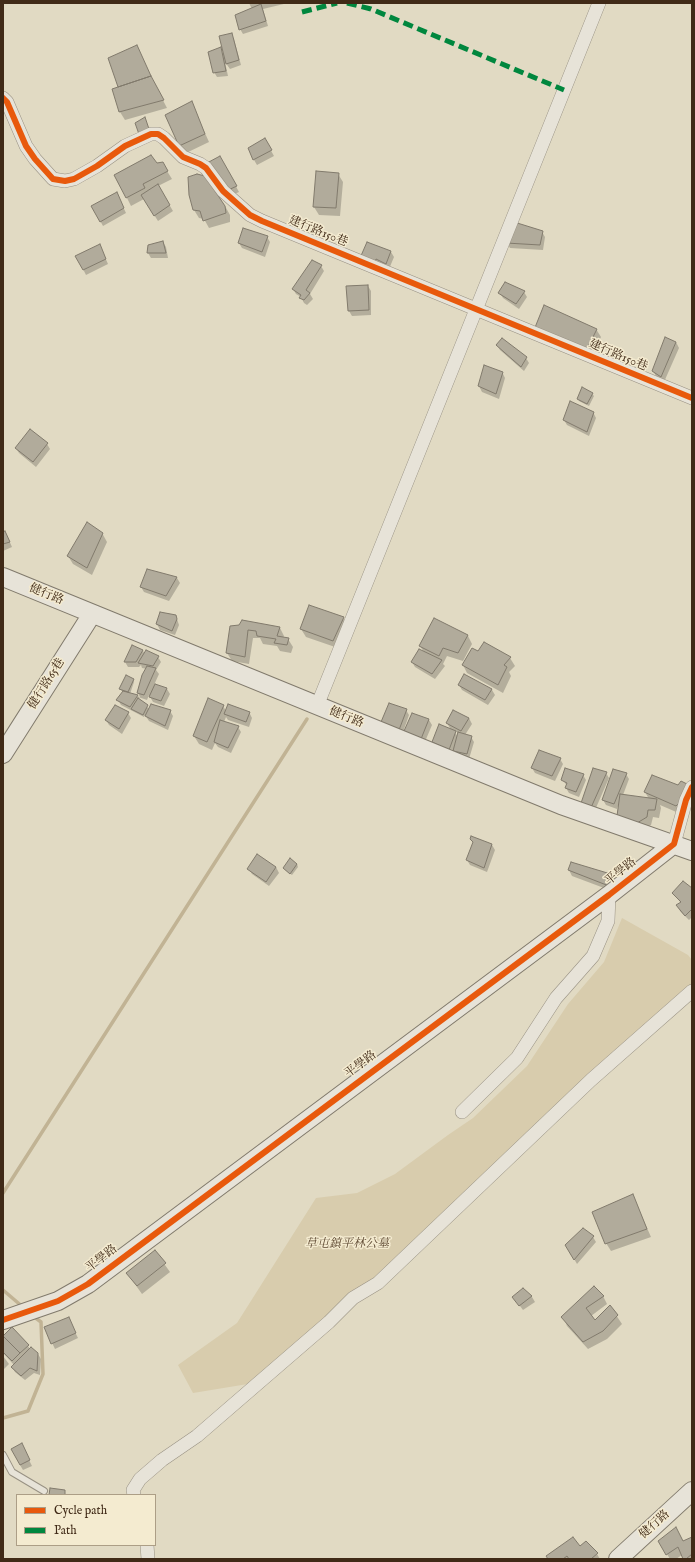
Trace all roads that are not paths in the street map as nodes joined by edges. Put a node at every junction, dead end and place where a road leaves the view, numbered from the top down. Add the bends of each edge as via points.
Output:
1 (599, 3) edge
2 (3, 98) edge
3 (476, 309) junction
4 (692, 398) edge
5 (3, 577) edge
6 (92, 614) junction
7 (317, 706) junction
8 (3, 754) edge
9 (692, 787) edge
10 (674, 844) junction
11 (692, 851) edge
12 (610, 895) junction
13 (692, 991) edge
14 (462, 1112) dead end
15 (3, 1320) edge
16 (3, 1455) edge
17 (44, 1491) dead end
18 (692, 1491) edge
19 (134, 1494) edge
20 (148, 1546) edge
21 (148, 1559) edge
22 (618, 1559) edge

1 - 3 street
2 - 3 street, 建行路150巷 via 26,146 52,179 74,179 125,146 151,134 158,134 183,157 206,168 224,191 250,215
3 - 4 street, 建行路150巷
3 - 7 street
5 - 6 street, 健行路
6 - 7 street, 健行路
6 - 8 street, 健行路65巷
7 - 10 street, 健行路 via 560,805
9 - 10 street
10 - 11 street, 健行路
10 - 12 street, 平學路
12 - 14 street via 608,921 593,956 556,998 517,1058
12 - 15 street, 平學路 via 88,1284 58,1301
13 - 19 street via 591,1080 378,1283 353,1298 329,1322 197,1436 140,1479
16 - 17 lane via 12,1472
18 - 22 street, 健行路
20 - 21 street

